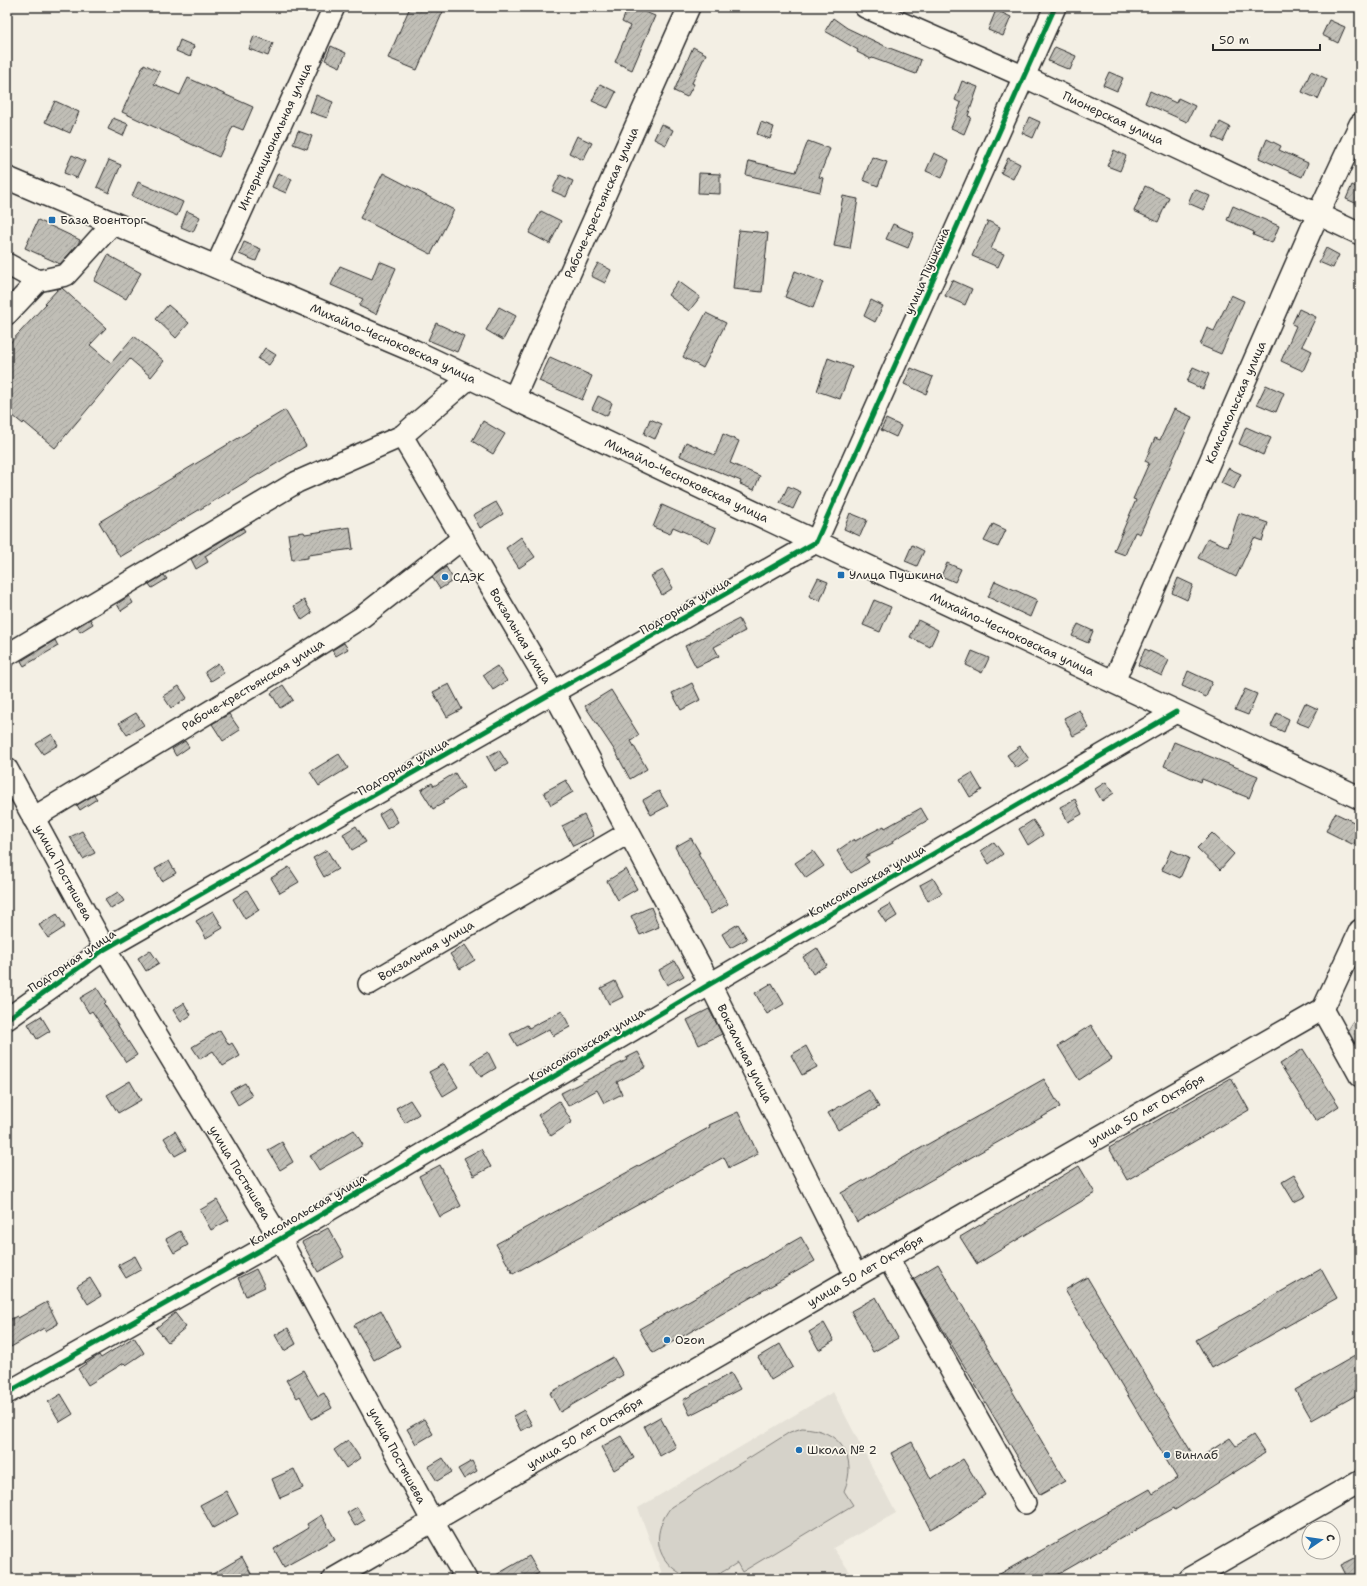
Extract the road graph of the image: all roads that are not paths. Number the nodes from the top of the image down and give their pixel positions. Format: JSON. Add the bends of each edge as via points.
{"nodes":[{"id":1,"x":334,"y":7,"type":"edge"},
{"id":2,"x":689,"y":7,"type":"edge"},
{"id":3,"x":865,"y":7,"type":"edge"},
{"id":4,"x":1055,"y":7,"type":"edge"},
{"id":5,"x":1025,"y":77,"type":"junction"},
{"id":6,"x":1360,"y":124,"type":"edge"},
{"id":7,"x":7,"y":178,"type":"edge"},
{"id":8,"x":1318,"y":214,"type":"junction"},
{"id":9,"x":113,"y":223,"type":"junction"},
{"id":10,"x":1360,"y":234,"type":"edge"},
{"id":11,"x":7,"y":264,"type":"edge"},
{"id":12,"x":216,"y":267,"type":"junction"},
{"id":13,"x":38,"y":281,"type":"junction"},
{"id":14,"x":7,"y":314,"type":"edge"},
{"id":15,"x":469,"y":378,"type":"junction"},
{"id":16,"x":514,"y":398,"type":"junction"},
{"id":17,"x":402,"y":436,"type":"junction"},
{"id":18,"x":463,"y":538,"type":"junction"},
{"id":19,"x":816,"y":542,"type":"junction"},
{"id":20,"x":7,"y":655,"type":"edge"},
{"id":21,"x":1114,"y":681,"type":"junction"},
{"id":22,"x":554,"y":693,"type":"junction"},
{"id":23,"x":1176,"y":712,"type":"junction"},
{"id":24,"x":7,"y":769,"type":"edge"},
{"id":25,"x":1360,"y":798,"type":"edge"},
{"id":26,"x":33,"y":818,"type":"junction"},
{"id":27,"x":628,"y":833,"type":"junction"},
{"id":28,"x":1360,"y":930,"type":"edge"},
{"id":29,"x":105,"y":949,"type":"junction"},
{"id":30,"x":369,"y":984,"type":"dead end"},
{"id":31,"x":710,"y":984,"type":"junction"},
{"id":32,"x":1323,"y":1009,"type":"junction"},
{"id":33,"x":7,"y":1019,"type":"edge"},
{"id":34,"x":1360,"y":1076,"type":"edge"},
{"id":35,"x":280,"y":1239,"type":"junction"},
{"id":36,"x":888,"y":1258,"type":"junction"},
{"id":37,"x":856,"y":1276,"type":"junction"},
{"id":38,"x":7,"y":1393,"type":"edge"},
{"id":39,"x":1360,"y":1481,"type":"edge"},
{"id":40,"x":1025,"y":1503,"type":"dead end"},
{"id":41,"x":433,"y":1522,"type":"junction"},
{"id":42,"x":333,"y":1579,"type":"edge"},
{"id":43,"x":466,"y":1579,"type":"edge"},
{"id":44,"x":1189,"y":1579,"type":"edge"}],
"edges":[{"from":1,"to":12,"type":"street","name":"Интернациональная улица"},
{"from":2,"to":16,"type":"street","name":"Рабоче-крестьянская улица"},
{"from":3,"to":5,"type":"street","name":"Пионерская улица"},
{"from":4,"to":5,"type":"street","name":"улица Пушкина"},
{"from":5,"to":8,"type":"street","name":"Пионерская улица"},
{"from":5,"to":19,"type":"street","name":"улица Пушкина"},
{"from":6,"to":8,"type":"street","name":"Комсомольская улица"},
{"from":7,"to":9,"type":"main road","name":"Михайло-Чесноковская улица"},
{"from":8,"to":10,"type":"street","name":"Пионерская улица"},
{"from":8,"to":21,"type":"street","name":"Комсомольская улица"},
{"from":9,"to":12,"type":"main road","name":"Михайло-Чесноковская улица"},
{"from":9,"to":13,"type":"street","via":[[66,275]]},
{"from":11,"to":13,"type":"street"},
{"from":12,"to":15,"type":"main road","name":"Михайло-Чесноковская улица","via":[[414,351]]},
{"from":13,"to":14,"type":"street"},
{"from":15,"to":16,"type":"main road","name":"Михайло-Чесноковская улица"},
{"from":15,"to":17,"type":"street"},
{"from":16,"to":19,"type":"main road","name":"Михайло-Чесноковская улица"},
{"from":17,"to":18,"type":"street","name":"Вокзальная улица"},
{"from":17,"to":20,"type":"street","via":[[297,482]]},
{"from":18,"to":22,"type":"street","name":"Вокзальная улица"},
{"from":18,"to":26,"type":"street","name":"Рабоче-крестьянская улица","via":[[362,617]]},
{"from":19,"to":21,"type":"main road","name":"Михайло-Чесноковская улица"},
{"from":19,"to":22,"type":"street","name":"Подгорная улица"},
{"from":21,"to":23,"type":"main road","name":"Михайло-Чесноковская улица"},
{"from":22,"to":27,"type":"street","name":"Вокзальная улица"},
{"from":22,"to":29,"type":"street","name":"Подгорная улица"},
{"from":23,"to":25,"type":"main road","name":"Михайло-Чесноковская улица"},
{"from":23,"to":31,"type":"street","name":"Комсомольская улица"},
{"from":24,"to":26,"type":"street","name":"улица Постышева"},
{"from":26,"to":29,"type":"street","name":"улица Постышева"},
{"from":27,"to":30,"type":"street","name":"Вокзальная улица"},
{"from":27,"to":31,"type":"street","name":"Вокзальная улица"},
{"from":28,"to":32,"type":"street"},
{"from":29,"to":33,"type":"street","name":"Подгорная улица"},
{"from":29,"to":35,"type":"street","name":"улица Постышева"},
{"from":31,"to":35,"type":"street","name":"Комсомольская улица"},
{"from":31,"to":37,"type":"street","name":"Вокзальная улица"},
{"from":32,"to":34,"type":"street"},
{"from":32,"to":36,"type":"street","name":"улица 50 лет Октября"},
{"from":35,"to":38,"type":"street","name":"Комсомольская улица"},
{"from":35,"to":41,"type":"street","name":"улица Постышева"},
{"from":36,"to":37,"type":"street","name":"улица 50 лет Октября"},
{"from":36,"to":40,"type":"street"},
{"from":37,"to":41,"type":"street","name":"улица 50 лет Октября"},
{"from":39,"to":44,"type":"main road"},
{"from":41,"to":42,"type":"street","name":"улица 50 лет Октября"},
{"from":41,"to":43,"type":"street","name":"улица Постышева"}]}
